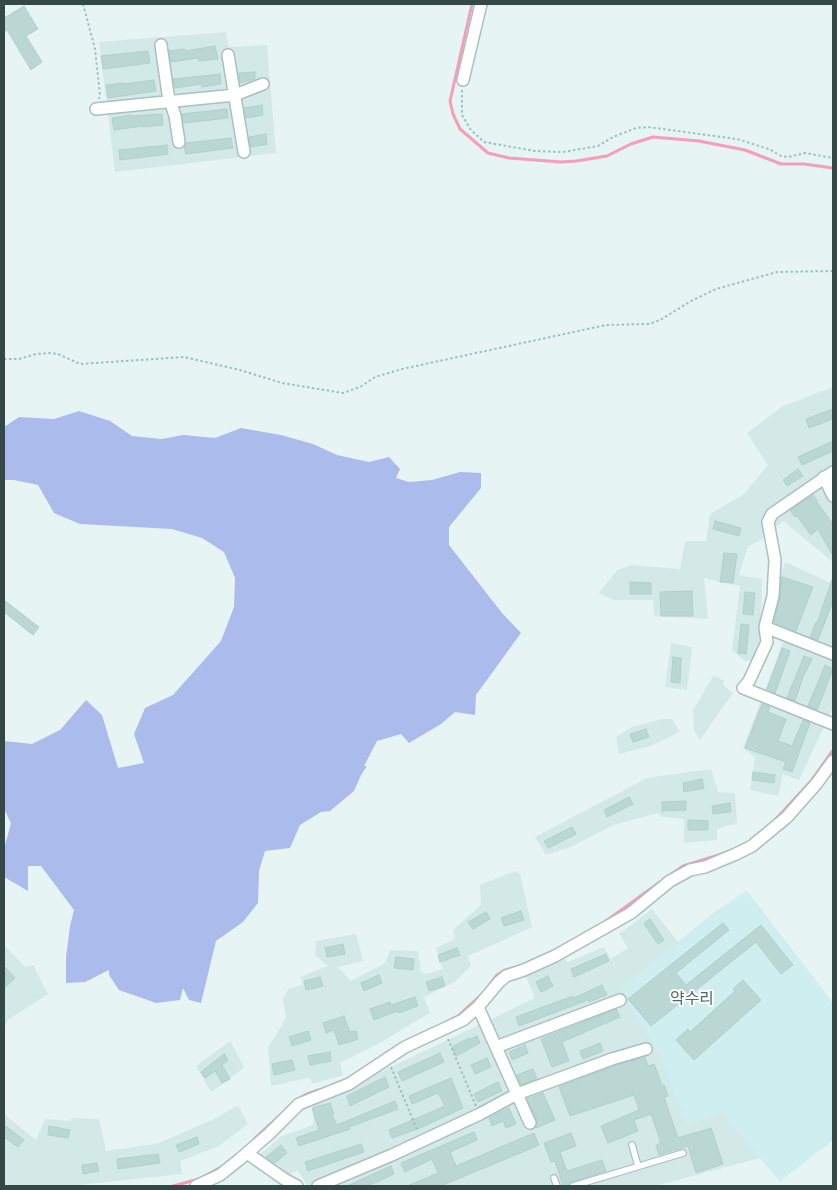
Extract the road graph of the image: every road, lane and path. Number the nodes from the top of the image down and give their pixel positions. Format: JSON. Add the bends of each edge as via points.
{"nodes":[{"id":1,"x":83,"y":4,"type":"edge"},
{"id":2,"x":481,"y":4,"type":"edge"},
{"id":3,"x":161,"y":45,"type":"dead end"},
{"id":4,"x":228,"y":55,"type":"dead end"},
{"id":5,"x":463,"y":80,"type":"joint"},
{"id":6,"x":263,"y":84,"type":"dead end"},
{"id":7,"x":235,"y":95,"type":"junction"},
{"id":8,"x":171,"y":102,"type":"junction"},
{"id":9,"x":96,"y":110,"type":"joint"},
{"id":10,"x":179,"y":142,"type":"dead end"},
{"id":11,"x":244,"y":152,"type":"dead end"},
{"id":12,"x":833,"y":158,"type":"edge"},
{"id":13,"x":833,"y":271,"type":"edge"},
{"id":14,"x":4,"y":359,"type":"edge"},
{"id":15,"x":829,"y":475,"type":"edge"},
{"id":16,"x":833,"y":496,"type":"edge"},
{"id":17,"x":765,"y":627,"type":"junction"},
{"id":18,"x":833,"y":654,"type":"edge"},
{"id":19,"x":833,"y":724,"type":"edge"},
{"id":20,"x":833,"y":761,"type":"edge"},
{"id":21,"x":620,"y":1000,"type":"dead end"},
{"id":22,"x":478,"y":1007,"type":"junction"},
{"id":23,"x":444,"y":1029,"type":"junction"},
{"id":24,"x":496,"y":1047,"type":"junction"},
{"id":25,"x":646,"y":1049,"type":"dead end"},
{"id":26,"x":388,"y":1058,"type":"junction"},
{"id":27,"x":517,"y":1094,"type":"junction"},
{"id":28,"x":480,"y":1114,"type":"junction"},
{"id":29,"x":530,"y":1123,"type":"dead end"},
{"id":30,"x":421,"y":1142,"type":"junction"},
{"id":31,"x":632,"y":1145,"type":"dead end"},
{"id":32,"x":248,"y":1153,"type":"junction"},
{"id":33,"x":683,"y":1153,"type":"dead end"},
{"id":34,"x":638,"y":1166,"type":"junction"},
{"id":35,"x":554,"y":1178,"type":"dead end"},
{"id":36,"x":196,"y":1186,"type":"edge"},
{"id":37,"x":297,"y":1186,"type":"edge"},
{"id":38,"x":318,"y":1186,"type":"edge"},
{"id":39,"x":557,"y":1186,"type":"edge"},
{"id":40,"x":573,"y":1186,"type":"edge"}],
"edges":[{"from":1,"to":9,"type":"path","via":[[96,49],[100,95]]},
{"from":2,"to":5,"type":"street"},
{"from":3,"to":8,"type":"street"},
{"from":4,"to":7,"type":"street"},
{"from":5,"to":12,"type":"path","via":[[462,115],[484,142],[535,151],[563,152],[598,146],[636,128],[648,127],[737,139],[781,156],[805,153]]},
{"from":6,"to":7,"type":"street"},
{"from":7,"to":8,"type":"street"},
{"from":7,"to":11,"type":"street"},
{"from":8,"to":9,"type":"street"},
{"from":8,"to":10,"type":"street"},
{"from":13,"to":14,"type":"path","via":[[777,272],[716,289],[649,324],[606,325],[402,369],[375,377],[342,393],[282,384],[184,357],[80,364],[50,352]]},
{"from":15,"to":16,"type":"street"},
{"from":15,"to":17,"type":"street","via":[[772,514],[768,522],[775,560],[773,596]]},
{"from":17,"to":18,"type":"street"},
{"from":17,"to":19,"type":"street","via":[[767,642],[743,688]]},
{"from":20,"to":22,"type":"street","via":[[787,817],[752,846],[705,867],[690,870],[670,881],[631,913],[555,956],[506,976]]},
{"from":21,"to":24,"type":"street"},
{"from":22,"to":23,"type":"street","via":[[463,1020]]},
{"from":22,"to":24,"type":"street"},
{"from":23,"to":26,"type":"street"},
{"from":23,"to":28,"type":"path"},
{"from":24,"to":27,"type":"street"},
{"from":25,"to":27,"type":"street"},
{"from":26,"to":30,"type":"path"},
{"from":26,"to":32,"type":"street","via":[[349,1084],[299,1104]]},
{"from":27,"to":28,"type":"street"},
{"from":27,"to":29,"type":"street"},
{"from":28,"to":30,"type":"street"},
{"from":30,"to":38,"type":"street"},
{"from":31,"to":34,"type":"lane"},
{"from":32,"to":36,"type":"street","via":[[220,1175]]},
{"from":32,"to":37,"type":"street"},
{"from":33,"to":34,"type":"lane"},
{"from":34,"to":40,"type":"lane"},
{"from":35,"to":39,"type":"lane"}]}
